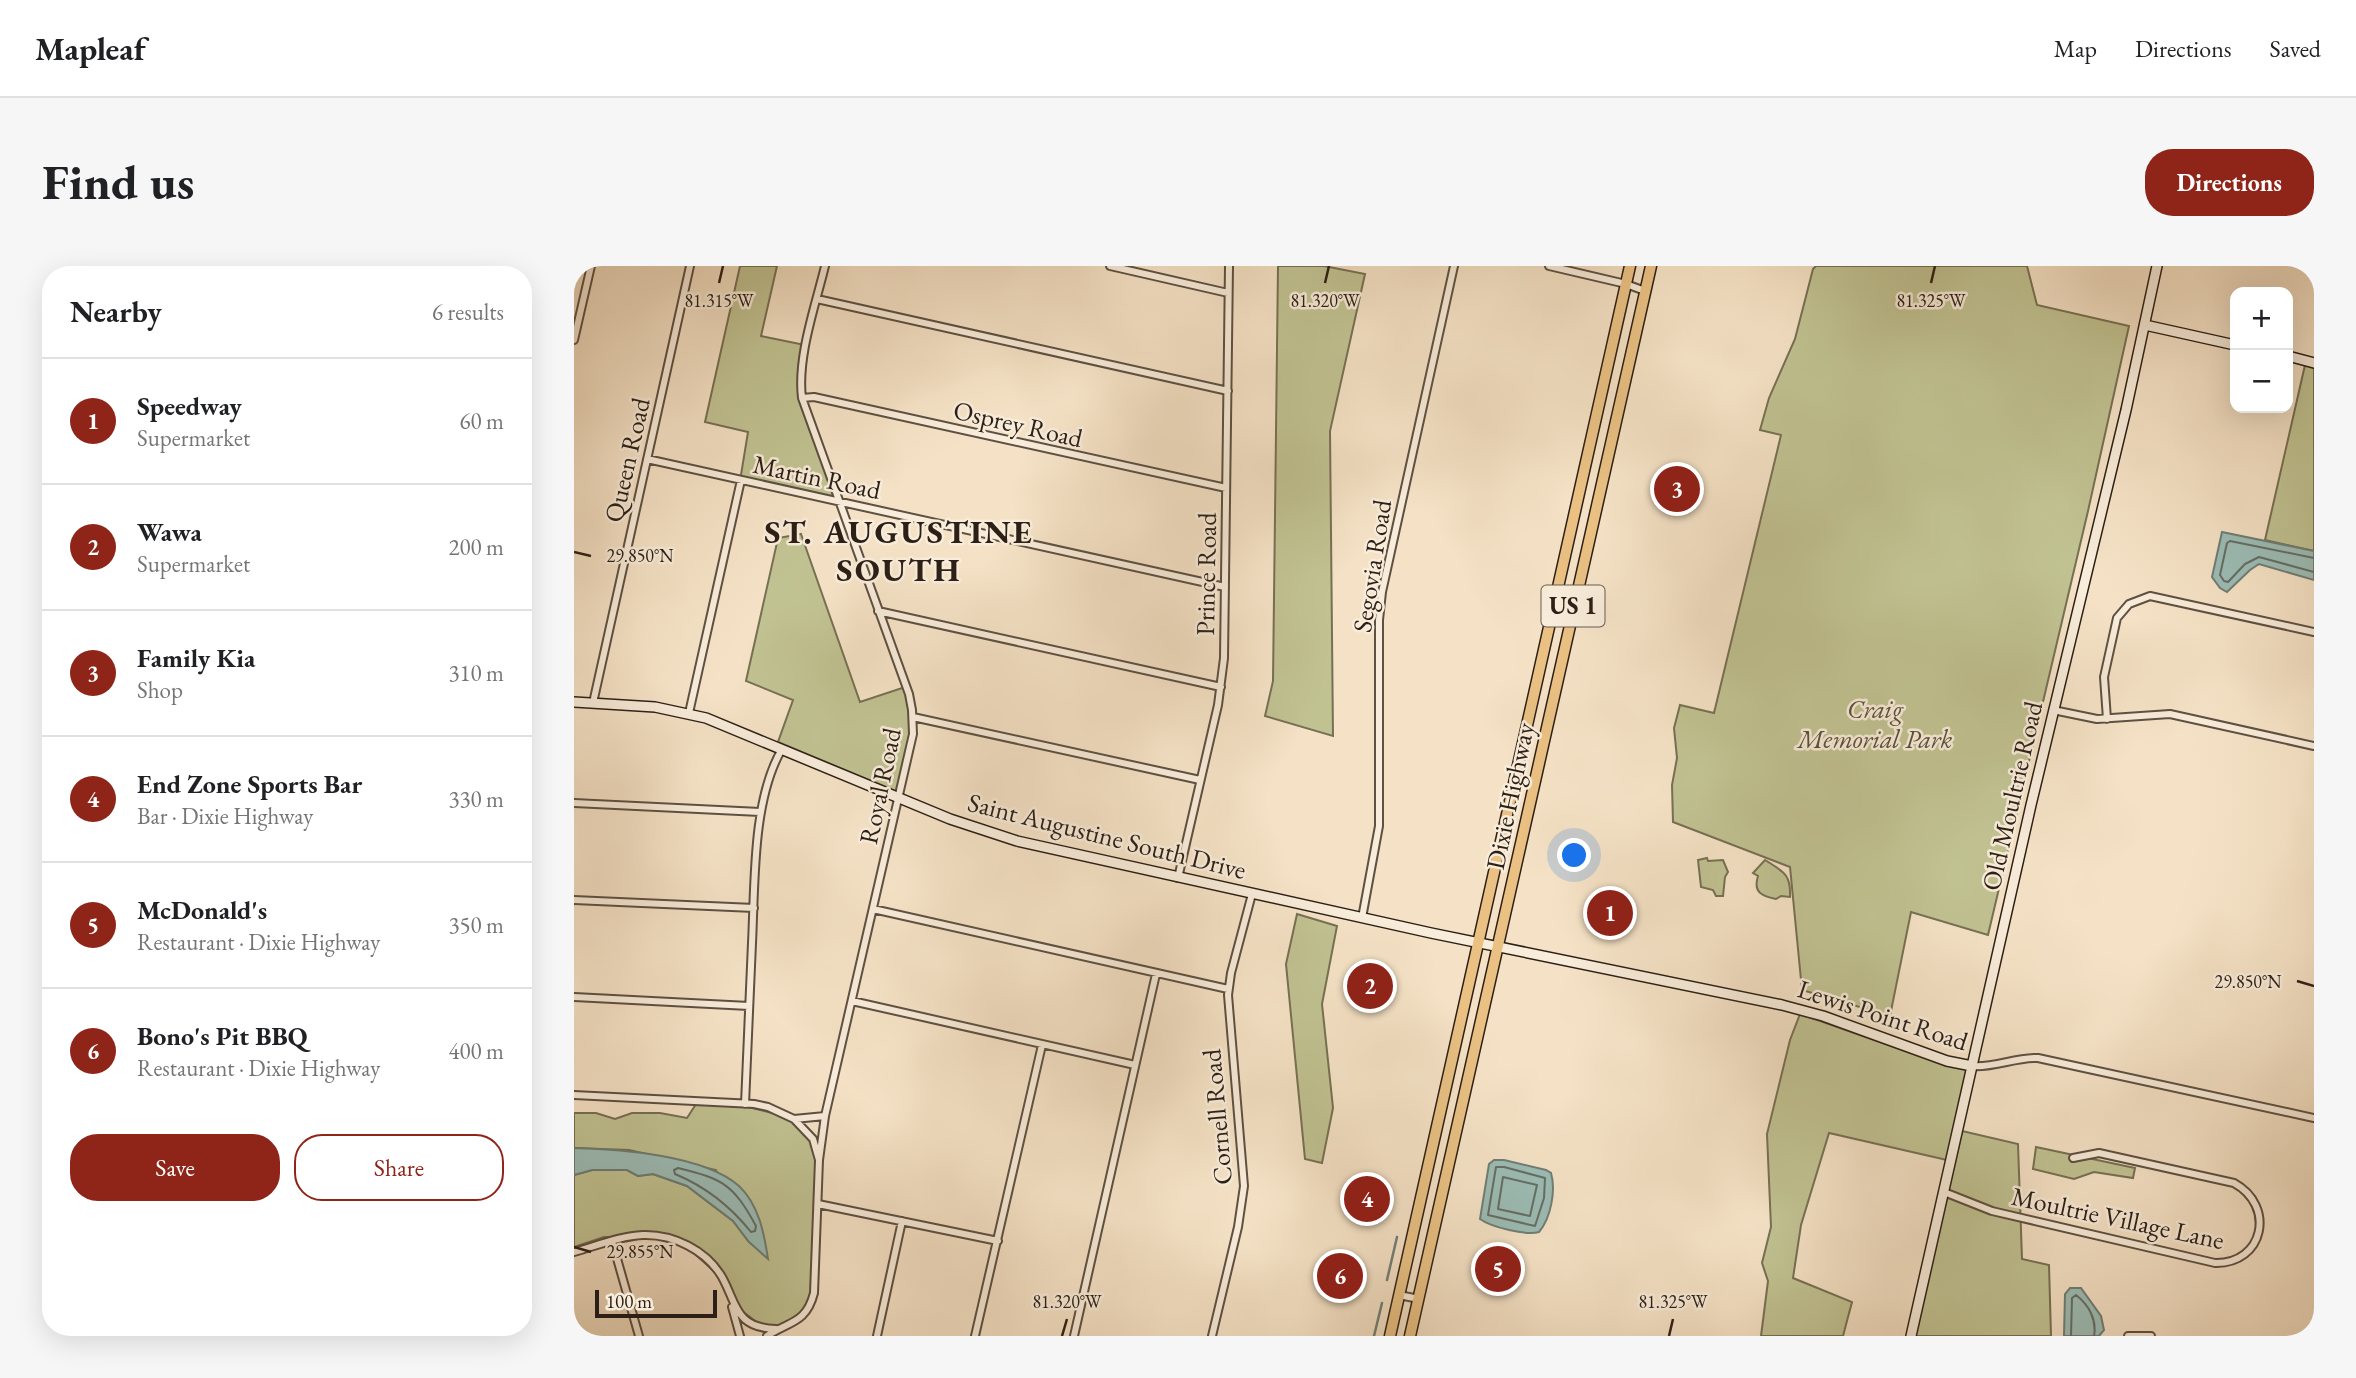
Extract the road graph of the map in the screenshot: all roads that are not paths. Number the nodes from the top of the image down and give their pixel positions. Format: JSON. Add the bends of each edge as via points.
{"nodes":[{"id":1,"x":591,"y":266,"type":"edge"},
{"id":2,"x":690,"y":266,"type":"edge"},
{"id":3,"x":825,"y":266,"type":"edge"},
{"id":4,"x":1110,"y":266,"type":"edge"},
{"id":5,"x":1229,"y":266,"type":"edge"},
{"id":6,"x":1454,"y":266,"type":"edge"},
{"id":7,"x":1549,"y":266,"type":"edge"},
{"id":8,"x":1630,"y":266,"type":"edge"},
{"id":9,"x":1651,"y":266,"type":"edge"},
{"id":10,"x":2157,"y":266,"type":"edge"},
{"id":11,"x":1626,"y":284,"type":"junction"},
{"id":12,"x":1645,"y":291,"type":"junction"},
{"id":13,"x":1228,"y":293,"type":"junction"},
{"id":14,"x":817,"y":299,"type":"junction"},
{"id":15,"x":2145,"y":325,"type":"junction"},
{"id":16,"x":574,"y":341,"type":"edge"},
{"id":17,"x":2230,"y":344,"type":"edge"},
{"id":18,"x":2293,"y":357,"type":"edge"},
{"id":19,"x":2314,"y":363,"type":"edge"},
{"id":20,"x":1228,"y":391,"type":"junction"},
{"id":21,"x":802,"y":398,"type":"junction"},
{"id":22,"x":647,"y":459,"type":"junction"},
{"id":23,"x":741,"y":480,"type":"junction"},
{"id":24,"x":1226,"y":488,"type":"junction"},
{"id":25,"x":839,"y":502,"type":"junction"},
{"id":26,"x":1225,"y":587,"type":"junction"},
{"id":27,"x":1556,"y":598,"type":"junction"},
{"id":28,"x":1574,"y":602,"type":"junction"},
{"id":29,"x":878,"y":611,"type":"junction"},
{"id":30,"x":2314,"y":632,"type":"edge"},
{"id":31,"x":1221,"y":687,"type":"junction"},
{"id":32,"x":574,"y":702,"type":"edge"},
{"id":33,"x":593,"y":703,"type":"junction"},
{"id":34,"x":2053,"y":709,"type":"junction"},
{"id":35,"x":689,"y":713,"type":"junction"},
{"id":36,"x":913,"y":717,"type":"junction"},
{"id":37,"x":2107,"y":719,"type":"junction"},
{"id":38,"x":2314,"y":746,"type":"edge"},
{"id":39,"x":782,"y":749,"type":"junction"},
{"id":40,"x":1200,"y":780,"type":"junction"},
{"id":41,"x":899,"y":797,"type":"junction"},
{"id":42,"x":574,"y":803,"type":"edge"},
{"id":43,"x":760,"y":813,"type":"junction"},
{"id":44,"x":1178,"y":878,"type":"junction"},
{"id":45,"x":1252,"y":894,"type":"junction"},
{"id":46,"x":574,"y":900,"type":"edge"},
{"id":47,"x":754,"y":908,"type":"junction"},
{"id":48,"x":873,"y":909,"type":"junction"},
{"id":49,"x":1362,"y":918,"type":"junction"},
{"id":50,"x":1479,"y":942,"type":"junction"},
{"id":51,"x":1498,"y":946,"type":"junction"},
{"id":52,"x":1156,"y":974,"type":"junction"},
{"id":53,"x":1228,"y":989,"type":"junction"},
{"id":54,"x":574,"y":997,"type":"edge"},
{"id":55,"x":852,"y":1002,"type":"junction"},
{"id":56,"x":749,"y":1006,"type":"junction"},
{"id":57,"x":1042,"y":1045,"type":"junction"},
{"id":58,"x":1135,"y":1065,"type":"junction"},
{"id":59,"x":1972,"y":1066,"type":"junction"},
{"id":60,"x":574,"y":1095,"type":"edge"},
{"id":61,"x":745,"y":1104,"type":"junction"},
{"id":62,"x":825,"y":1116,"type":"junction"},
{"id":63,"x":2314,"y":1118,"type":"edge"},
{"id":64,"x":794,"y":1119,"type":"junction"},
{"id":65,"x":2073,"y":1158,"type":"dead end"},
{"id":66,"x":819,"y":1160,"type":"junction"},
{"id":67,"x":1944,"y":1192,"type":"junction"},
{"id":68,"x":818,"y":1204,"type":"junction"},
{"id":69,"x":902,"y":1221,"type":"junction"},
{"id":70,"x":612,"y":1241,"type":"junction"},
{"id":71,"x":998,"y":1241,"type":"junction"},
{"id":72,"x":574,"y":1252,"type":"edge"},
{"id":73,"x":729,"y":1295,"type":"junction"},
{"id":74,"x":1399,"y":1295,"type":"junction"},
{"id":75,"x":1419,"y":1299,"type":"junction"},
{"id":76,"x":778,"y":1329,"type":"junction"},
{"id":77,"x":2314,"y":1329,"type":"edge"},
{"id":78,"x":638,"y":1336,"type":"edge"},
{"id":79,"x":740,"y":1336,"type":"edge"},
{"id":80,"x":767,"y":1336,"type":"edge"},
{"id":81,"x":877,"y":1336,"type":"edge"},
{"id":82,"x":975,"y":1336,"type":"edge"},
{"id":83,"x":1074,"y":1336,"type":"edge"},
{"id":84,"x":1212,"y":1336,"type":"edge"},
{"id":85,"x":1390,"y":1336,"type":"edge"},
{"id":86,"x":1410,"y":1336,"type":"edge"},
{"id":87,"x":1911,"y":1336,"type":"edge"},
{"id":88,"x":2128,"y":1336,"type":"edge"},
{"id":89,"x":2151,"y":1336,"type":"edge"},
{"id":90,"x":2312,"y":1336,"type":"edge"}],
"edges":[{"from":1,"to":16,"type":"street"},
{"from":2,"to":22,"type":"street","name":"Queen Road"},
{"from":3,"to":14,"type":"street","name":"Royal Road"},
{"from":4,"to":13,"type":"street"},
{"from":5,"to":13,"type":"street","name":"Prince Road"},
{"from":6,"to":49,"type":"street","name":"Segovia Road","via":[[1382,592],[1379,826]]},
{"from":7,"to":11,"type":"street"},
{"from":8,"to":11,"type":"main road","number":"US 1"},
{"from":9,"to":12,"type":"main road","name":"Dixie Highway","number":"US 1"},
{"from":10,"to":15,"type":"street","name":"Old Moultrie Road"},
{"from":11,"to":12,"type":"street"},
{"from":11,"to":27,"type":"main road","number":"US 1"},
{"from":12,"to":28,"type":"main road","name":"Dixie Highway","number":"US 1"},
{"from":13,"to":20,"type":"street","name":"Prince Road"},
{"from":14,"to":20,"type":"street"},
{"from":14,"to":21,"type":"street","name":"Royal Road","via":[[801,374]]},
{"from":15,"to":17,"type":"street"},
{"from":15,"to":34,"type":"street","name":"Old Moultrie Road"},
{"from":18,"to":19,"type":"street"},
{"from":20,"to":24,"type":"street","name":"Prince Road"},
{"from":21,"to":24,"type":"street","name":"Osprey Road"},
{"from":21,"to":25,"type":"street","name":"Royal Road"},
{"from":22,"to":23,"type":"street","name":"Martin Road"},
{"from":22,"to":33,"type":"street","name":"Queen Road"},
{"from":23,"to":25,"type":"street","name":"Martin Road"},
{"from":23,"to":35,"type":"street"},
{"from":24,"to":26,"type":"street","name":"Prince Road"},
{"from":25,"to":26,"type":"street","name":"Martin Road"},
{"from":25,"to":29,"type":"street","name":"Royal Road"},
{"from":26,"to":31,"type":"street","name":"Prince Road"},
{"from":27,"to":28,"type":"main road"},
{"from":27,"to":50,"type":"main road","name":"Dixie Highway","number":"US 1"},
{"from":28,"to":51,"type":"main road","name":"Dixie Highway","number":"US 1"},
{"from":29,"to":31,"type":"street"},
{"from":29,"to":36,"type":"street","name":"Royal Road"},
{"from":30,"to":37,"type":"street","via":[[2150,596],[2129,604],[2117,618],[2104,677]]},
{"from":31,"to":40,"type":"street","name":"Prince Road"},
{"from":32,"to":33,"type":"street","name":"Saint Augustine South Drive"},
{"from":33,"to":35,"type":"street","name":"Saint Augustine South Drive"},
{"from":34,"to":37,"type":"street"},
{"from":34,"to":59,"type":"street","name":"Old Moultrie Road"},
{"from":35,"to":39,"type":"street","name":"Saint Augustine South Drive"},
{"from":36,"to":40,"type":"street"},
{"from":36,"to":41,"type":"street","name":"Royal Road"},
{"from":37,"to":38,"type":"street","via":[[2170,714]]},
{"from":39,"to":41,"type":"street","name":"Saint Augustine South Drive"},
{"from":39,"to":43,"type":"street"},
{"from":40,"to":44,"type":"street","name":"Prince Road"},
{"from":41,"to":44,"type":"street","name":"Saint Augustine South Drive","via":[[1017,841]]},
{"from":41,"to":48,"type":"street","name":"Royal Road"},
{"from":42,"to":43,"type":"street"},
{"from":43,"to":47,"type":"street"},
{"from":44,"to":45,"type":"street","name":"Saint Augustine South Drive"},
{"from":45,"to":49,"type":"street","name":"Saint Augustine South Drive"},
{"from":45,"to":53,"type":"street","name":"Cornell Road"},
{"from":46,"to":47,"type":"street"},
{"from":47,"to":56,"type":"street"},
{"from":48,"to":52,"type":"street"},
{"from":48,"to":55,"type":"street","name":"Royal Road"},
{"from":49,"to":50,"type":"street","name":"Saint Augustine South Drive"},
{"from":50,"to":51,"type":"street","name":"Lewis Point Road"},
{"from":50,"to":74,"type":"main road","name":"Dixie Highway","number":"US 1"},
{"from":51,"to":59,"type":"street","name":"Lewis Point Road","via":[[1782,1005]]},
{"from":51,"to":75,"type":"main road","name":"Dixie Highway","number":"US 1"},
{"from":52,"to":53,"type":"street"},
{"from":52,"to":58,"type":"street"},
{"from":53,"to":84,"type":"street","name":"Cornell Road","via":[[1244,1186]]},
{"from":54,"to":56,"type":"street"},
{"from":55,"to":57,"type":"street"},
{"from":55,"to":62,"type":"street","name":"Royal Road"},
{"from":56,"to":61,"type":"street"},
{"from":57,"to":58,"type":"street"},
{"from":57,"to":71,"type":"street"},
{"from":58,"to":83,"type":"street"},
{"from":59,"to":63,"type":"street","name":"Lewis Point Road","via":[[2038,1058]]},
{"from":59,"to":67,"type":"street","name":"Old Moultrie Road"},
{"from":60,"to":61,"type":"street"},
{"from":61,"to":64,"type":"street","via":[[768,1107]]},
{"from":62,"to":64,"type":"street"},
{"from":62,"to":66,"type":"street","name":"Royal Road"},
{"from":64,"to":66,"type":"street","via":[[813,1139]]},
{"from":65,"to":67,"type":"street","name":"Moultrie Village Lane","via":[[2099,1153],[2234,1183],[2257,1204],[2256,1240],[2239,1259],[2215,1263],[1992,1211]]},
{"from":66,"to":68,"type":"street","name":"Royal Road"},
{"from":67,"to":87,"type":"street","name":"Old Moultrie Road"},
{"from":68,"to":69,"type":"street"},
{"from":68,"to":76,"type":"street","name":"Royal Road","via":[[813,1298],[799,1320]]},
{"from":69,"to":71,"type":"street"},
{"from":69,"to":81,"type":"street"},
{"from":70,"to":72,"type":"street"},
{"from":70,"to":73,"type":"street","via":[[641,1235],[683,1243],[715,1268]]},
{"from":70,"to":78,"type":"street"},
{"from":71,"to":82,"type":"street"},
{"from":73,"to":76,"type":"street","via":[[748,1321]]},
{"from":73,"to":79,"type":"street"},
{"from":74,"to":75,"type":"street"},
{"from":74,"to":85,"type":"main road","name":"Dixie Highway","number":"US 1"},
{"from":75,"to":86,"type":"main road","name":"Dixie Highway","number":"US 1"},
{"from":76,"to":80,"type":"street","name":"Royal Road"},
{"from":77,"to":90,"type":"street"},
{"from":88,"to":89,"type":"street"}]}
